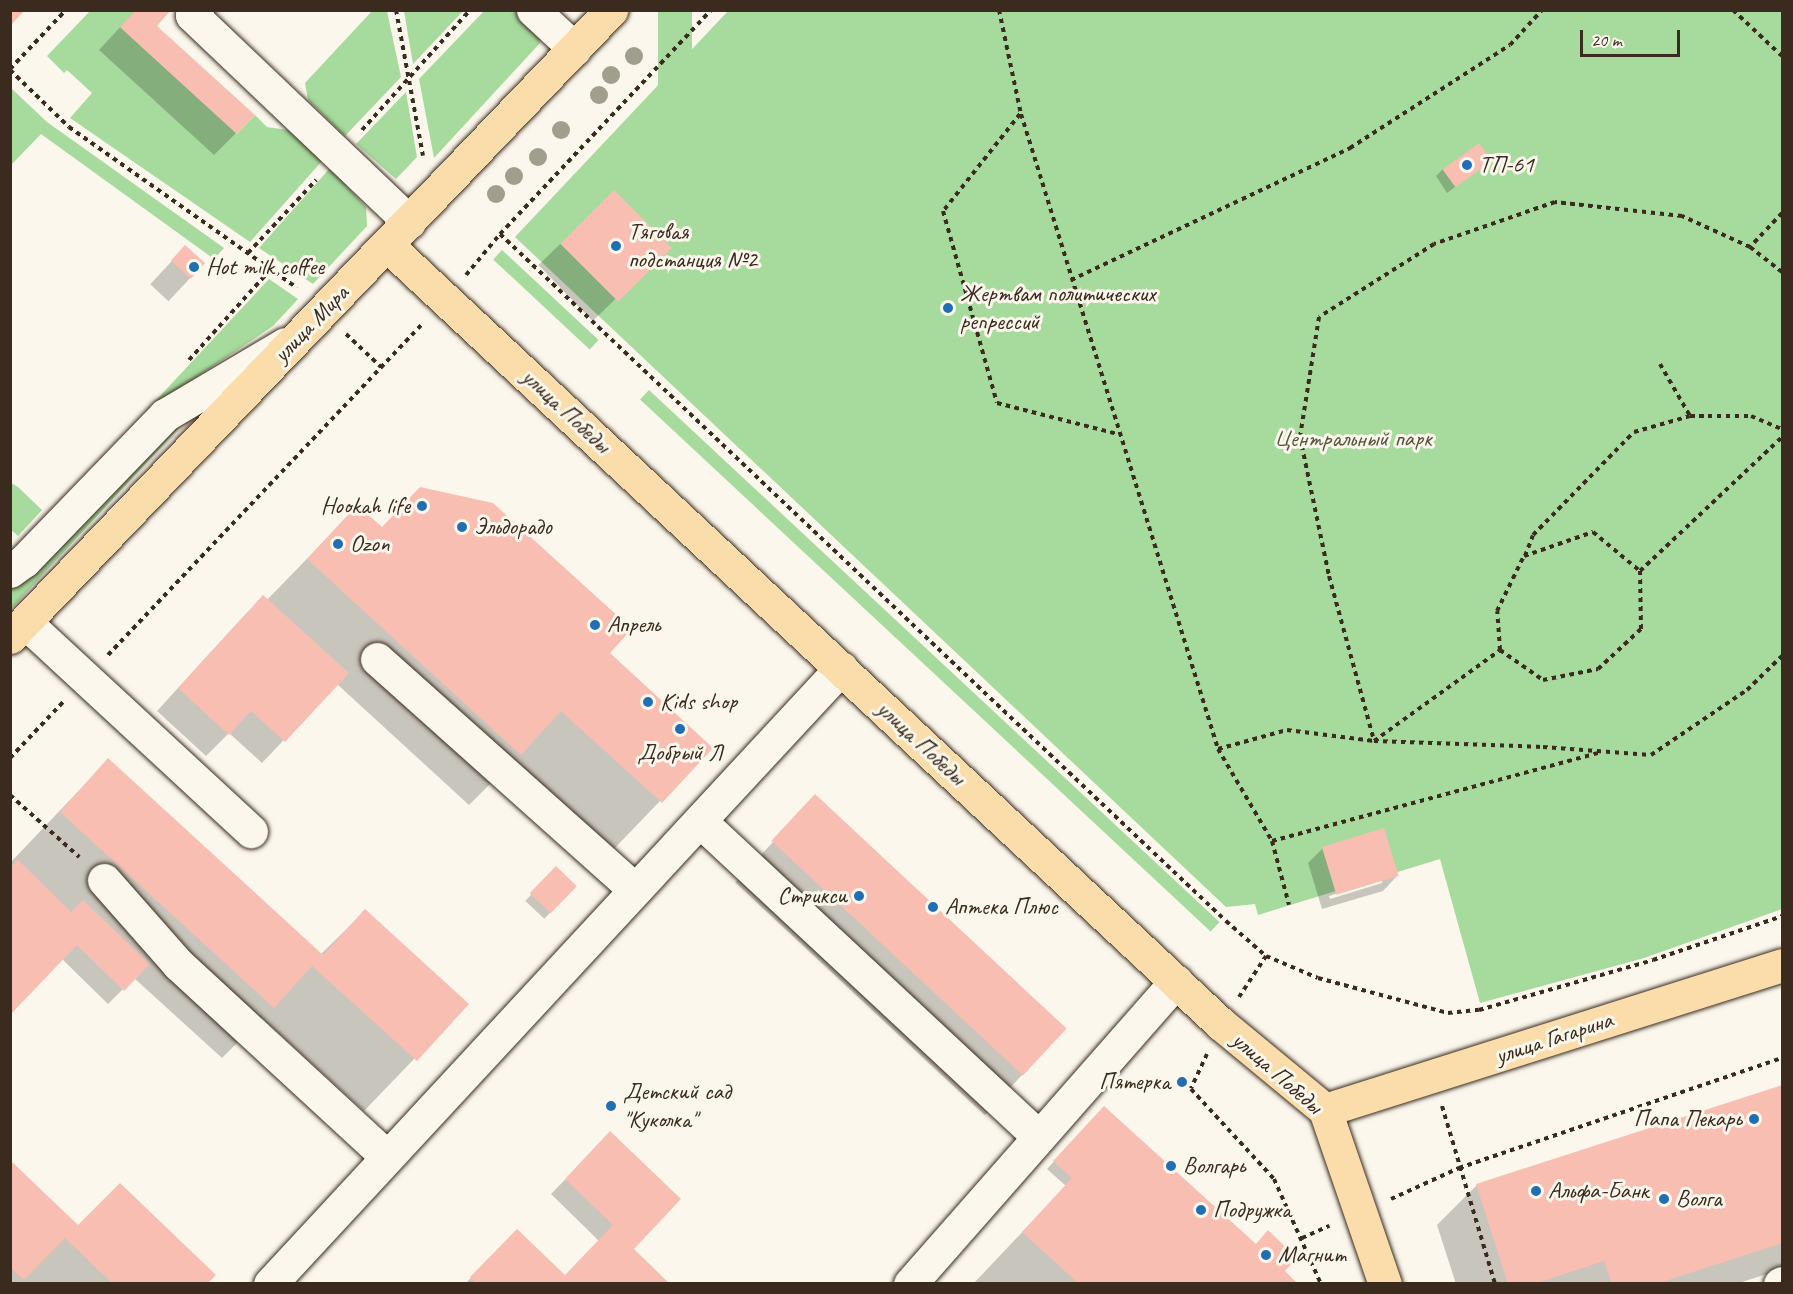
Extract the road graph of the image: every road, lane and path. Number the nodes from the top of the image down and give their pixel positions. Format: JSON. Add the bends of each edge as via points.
{"nodes":[{"id":1,"x":66,"y":10,"type":"edge"},
{"id":2,"x":197,"y":10,"type":"edge"},
{"id":3,"x":396,"y":10,"type":"edge"},
{"id":4,"x":533,"y":10,"type":"edge"},
{"id":5,"x":611,"y":10,"type":"edge"},
{"id":6,"x":711,"y":10,"type":"edge"},
{"id":7,"x":999,"y":10,"type":"edge"},
{"id":8,"x":1542,"y":10,"type":"edge"},
{"id":9,"x":1733,"y":10,"type":"edge"},
{"id":10,"x":575,"y":49,"type":"junction"},
{"id":11,"x":1782,"y":56,"type":"edge"},
{"id":12,"x":10,"y":70,"type":"edge"},
{"id":13,"x":1021,"y":114,"type":"junction"},
{"id":14,"x":425,"y":166,"type":"dead end"},
{"id":15,"x":1782,"y":213,"type":"edge"},
{"id":16,"x":398,"y":234,"type":"junction"},
{"id":17,"x":500,"y":234,"type":"junction"},
{"id":18,"x":1750,"y":247,"type":"junction"},
{"id":19,"x":1782,"y":272,"type":"edge"},
{"id":20,"x":1071,"y":280,"type":"junction"},
{"id":21,"x":446,"y":298,"type":"junction"},
{"id":22,"x":323,"y":312,"type":"junction"},
{"id":23,"x":300,"y":336,"type":"junction"},
{"id":24,"x":1660,"y":364,"type":"dead end"},
{"id":25,"x":381,"y":367,"type":"junction"},
{"id":26,"x":1690,"y":416,"type":"junction"},
{"id":27,"x":1782,"y":429,"type":"edge"},
{"id":28,"x":1118,"y":434,"type":"junction"},
{"id":29,"x":1782,"y":437,"type":"edge"},
{"id":30,"x":1524,"y":556,"type":"junction"},
{"id":31,"x":10,"y":571,"type":"edge"},
{"id":32,"x":1640,"y":571,"type":"junction"},
{"id":33,"x":18,"y":630,"type":"edge"},
{"id":34,"x":1500,"y":650,"type":"junction"},
{"id":35,"x":1782,"y":656,"type":"edge"},
{"id":36,"x":378,"y":659,"type":"dead end"},
{"id":37,"x":841,"y":668,"type":"junction"},
{"id":38,"x":86,"y":678,"type":"junction"},
{"id":39,"x":1374,"y":741,"type":"junction"},
{"id":40,"x":1218,"y":749,"type":"junction"},
{"id":41,"x":1604,"y":751,"type":"junction"},
{"id":42,"x":10,"y":758,"type":"edge"},
{"id":43,"x":10,"y":795,"type":"edge"},
{"id":44,"x":700,"y":821,"type":"junction"},
{"id":45,"x":252,"y":831,"type":"dead end"},
{"id":46,"x":1272,"y":841,"type":"junction"},
{"id":47,"x":104,"y":880,"type":"joint"},
{"id":48,"x":635,"y":890,"type":"junction"},
{"id":49,"x":1289,"y":905,"type":"dead end"},
{"id":50,"x":1782,"y":916,"type":"edge"},
{"id":51,"x":1782,"y":965,"type":"edge"},
{"id":52,"x":1176,"y":981,"type":"junction"},
{"id":53,"x":1782,"y":1058,"type":"edge"},
{"id":54,"x":1191,"y":1089,"type":"dead end"},
{"id":55,"x":1441,"y":1104,"type":"dead end"},
{"id":56,"x":1325,"y":1110,"type":"junction"},
{"id":57,"x":1039,"y":1137,"type":"junction"},
{"id":58,"x":387,"y":1157,"type":"junction"},
{"id":59,"x":1459,"y":1168,"type":"junction"},
{"id":60,"x":270,"y":1284,"type":"edge"},
{"id":61,"x":910,"y":1284,"type":"edge"},
{"id":62,"x":1321,"y":1284,"type":"edge"},
{"id":63,"x":1385,"y":1284,"type":"edge"},
{"id":64,"x":1495,"y":1284,"type":"edge"}],
"edges":[{"from":1,"to":12,"type":"path"},
{"from":2,"to":16,"type":"lane","via":[[192,15]]},
{"from":3,"to":14,"type":"path"},
{"from":4,"to":10,"type":"lane"},
{"from":5,"to":10,"type":"main road","name":"улица Мира"},
{"from":6,"to":17,"type":"path"},
{"from":7,"to":13,"type":"path"},
{"from":8,"to":20,"type":"path","via":[[1510,45],[1350,148]]},
{"from":9,"to":11,"type":"path"},
{"from":10,"to":16,"type":"main road","name":"улица Мира"},
{"from":12,"to":22,"type":"path","via":[[69,127],[294,285]]},
{"from":13,"to":20,"type":"path"},
{"from":13,"to":28,"type":"path","via":[[943,211],[997,403]]},
{"from":15,"to":18,"type":"path"},
{"from":16,"to":21,"type":"main road","name":"улица Победы"},
{"from":16,"to":22,"type":"main road","name":"улица Мира"},
{"from":17,"to":21,"type":"path"},
{"from":17,"to":50,"type":"path","via":[[1266,956],[1318,978],[1448,1013],[1479,1010],[1642,963]]},
{"from":18,"to":19,"type":"path"},
{"from":18,"to":39,"type":"path","via":[[1682,216],[1555,202],[1434,244],[1319,317],[1300,437],[1329,576]]},
{"from":20,"to":28,"type":"path"},
{"from":21,"to":25,"type":"path"},
{"from":21,"to":37,"type":"main road","name":"улица Победы"},
{"from":22,"to":23,"type":"main road","name":"улица Мира"},
{"from":22,"to":25,"type":"path"},
{"from":23,"to":31,"type":"lane","via":[[165,415]]},
{"from":23,"to":33,"type":"main road","name":"улица Мира"},
{"from":24,"to":26,"type":"path"},
{"from":25,"to":38,"type":"path"},
{"from":26,"to":27,"type":"path","via":[[1751,416]]},
{"from":26,"to":30,"type":"path","via":[[1634,432],[1533,535]]},
{"from":28,"to":40,"type":"path"},
{"from":29,"to":32,"type":"path"},
{"from":30,"to":32,"type":"path","via":[[1593,532]]},
{"from":30,"to":34,"type":"path","via":[[1497,611]]},
{"from":32,"to":34,"type":"path","via":[[1641,629],[1598,669],[1543,680]]},
{"from":33,"to":38,"type":"lane"},
{"from":34,"to":39,"type":"path"},
{"from":35,"to":41,"type":"path","via":[[1746,690],[1651,755]]},
{"from":36,"to":48,"type":"lane"},
{"from":37,"to":44,"type":"lane"},
{"from":37,"to":52,"type":"main road","name":"улица Победы"},
{"from":38,"to":42,"type":"path"},
{"from":38,"to":45,"type":"lane"},
{"from":39,"to":40,"type":"path","via":[[1287,730]]},
{"from":39,"to":41,"type":"path"},
{"from":40,"to":46,"type":"path"},
{"from":41,"to":46,"type":"path"},
{"from":43,"to":47,"type":"path"},
{"from":44,"to":48,"type":"lane"},
{"from":44,"to":57,"type":"lane"},
{"from":46,"to":49,"type":"path"},
{"from":47,"to":58,"type":"lane","via":[[178,964]]},
{"from":48,"to":58,"type":"lane"},
{"from":51,"to":56,"type":"main road","name":"улица Гагарина"},
{"from":52,"to":56,"type":"main road","name":"улица Победы","via":[[1221,1024]]},
{"from":52,"to":57,"type":"lane"},
{"from":53,"to":59,"type":"path"},
{"from":54,"to":62,"type":"path","via":[[1275,1179]]},
{"from":55,"to":59,"type":"path"},
{"from":56,"to":63,"type":"main road","name":"улица Победы"},
{"from":57,"to":61,"type":"lane"},
{"from":58,"to":60,"type":"lane"},
{"from":59,"to":64,"type":"path"}]}
